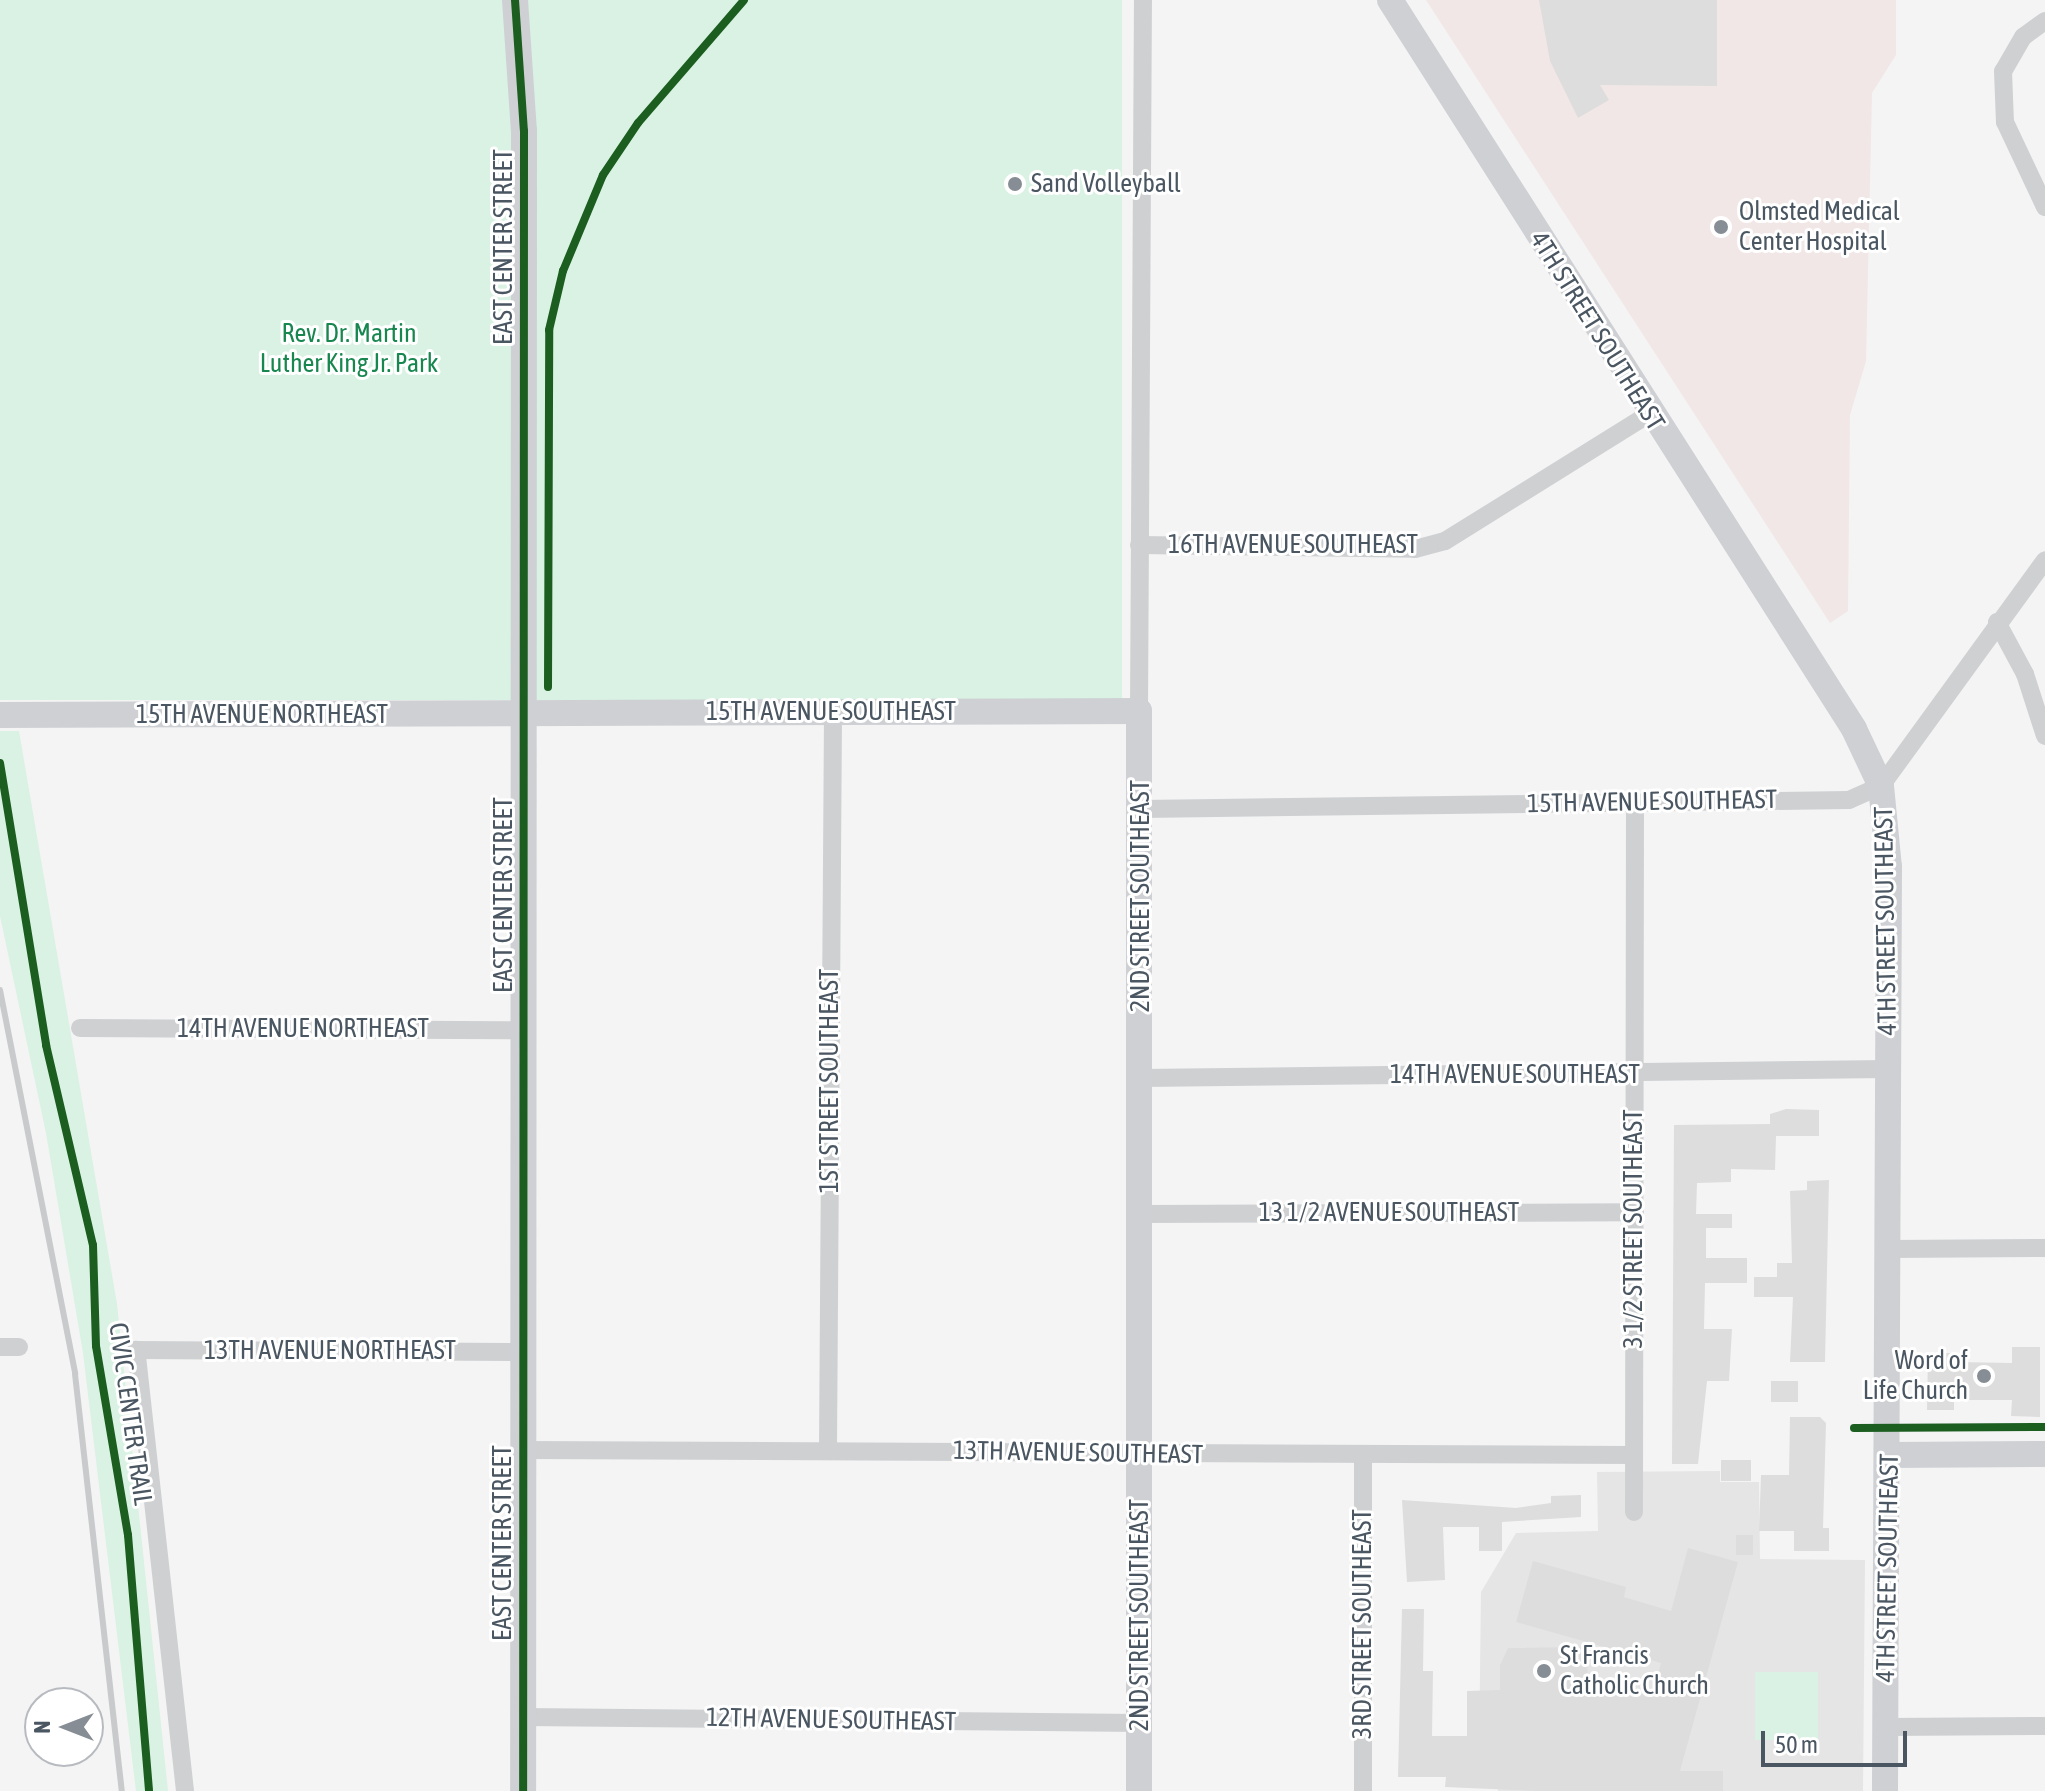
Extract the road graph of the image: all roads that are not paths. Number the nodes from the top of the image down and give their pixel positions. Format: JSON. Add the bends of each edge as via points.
{"nodes":[{"id":1,"x":515,"y":0,"type":"edge"},
{"id":2,"x":1143,"y":0,"type":"edge"},
{"id":3,"x":1390,"y":0,"type":"edge"},
{"id":4,"x":2045,"y":21,"type":"edge"},
{"id":5,"x":2045,"y":207,"type":"edge"},
{"id":6,"x":1649,"y":414,"type":"junction"},
{"id":7,"x":1139,"y":545,"type":"junction"},
{"id":8,"x":2045,"y":560,"type":"edge"},
{"id":9,"x":1997,"y":622,"type":"junction"},
{"id":10,"x":1139,"y":711,"type":"junction"},
{"id":11,"x":833,"y":712,"type":"junction"},
{"id":12,"x":0,"y":715,"type":"edge"},
{"id":13,"x":523,"y":715,"type":"junction"},
{"id":14,"x":2045,"y":736,"type":"edge"},
{"id":15,"x":1881,"y":786,"type":"junction"},
{"id":16,"x":1635,"y":803,"type":"junction"},
{"id":17,"x":1141,"y":809,"type":"junction"},
{"id":18,"x":80,"y":1028,"type":"dead end"},
{"id":19,"x":525,"y":1030,"type":"junction"},
{"id":20,"x":1888,"y":1069,"type":"junction"},
{"id":21,"x":1635,"y":1074,"type":"junction"},
{"id":22,"x":1142,"y":1078,"type":"junction"},
{"id":23,"x":1635,"y":1212,"type":"junction"},
{"id":24,"x":1143,"y":1214,"type":"junction"},
{"id":25,"x":2045,"y":1248,"type":"edge"},
{"id":26,"x":1889,"y":1249,"type":"junction"},
{"id":27,"x":0,"y":1347,"type":"edge"},
{"id":28,"x":19,"y":1347,"type":"dead end"},
{"id":29,"x":523,"y":1352,"type":"junction"},
{"id":30,"x":828,"y":1449,"type":"junction"},
{"id":31,"x":522,"y":1450,"type":"junction"},
{"id":32,"x":1141,"y":1454,"type":"junction"},
{"id":33,"x":2045,"y":1454,"type":"edge"},
{"id":34,"x":1633,"y":1455,"type":"junction"},
{"id":35,"x":1889,"y":1455,"type":"junction"},
{"id":36,"x":1363,"y":1457,"type":"junction"},
{"id":37,"x":1634,"y":1512,"type":"dead end"},
{"id":38,"x":523,"y":1717,"type":"junction"},
{"id":39,"x":1139,"y":1723,"type":"junction"},
{"id":40,"x":2045,"y":1726,"type":"edge"},
{"id":41,"x":1886,"y":1727,"type":"junction"},
{"id":42,"x":185,"y":1791,"type":"edge"},
{"id":43,"x":523,"y":1791,"type":"edge"},
{"id":44,"x":1139,"y":1791,"type":"edge"},
{"id":45,"x":1363,"y":1791,"type":"edge"},
{"id":46,"x":1885,"y":1791,"type":"edge"}],
"edges":[{"from":1,"to":13,"type":"street","name":"EAST CENTER STREET","via":[[524,131]]},
{"from":2,"to":7,"type":"street","name":"2ND STREET SOUTHEAST"},
{"from":3,"to":6,"type":"street","name":"4TH STREET SOUTHEAST"},
{"from":4,"to":5,"type":"street","via":[[2023,37],[2003,71],[2005,122]]},
{"from":6,"to":7,"type":"street","name":"16TH AVENUE SOUTHEAST","via":[[1445,541],[1415,549]]},
{"from":6,"to":15,"type":"street","name":"4TH STREET SOUTHEAST","via":[[1854,729]]},
{"from":7,"to":10,"type":"street","name":"2ND STREET SOUTHEAST"},
{"from":8,"to":9,"type":"street"},
{"from":9,"to":14,"type":"street","via":[[2025,674]]},
{"from":9,"to":15,"type":"street"},
{"from":10,"to":11,"type":"street","name":"15TH AVENUE SOUTHEAST"},
{"from":10,"to":17,"type":"street","name":"2ND STREET SOUTHEAST"},
{"from":11,"to":13,"type":"street","name":"15TH AVENUE SOUTHEAST"},
{"from":11,"to":30,"type":"street","name":"1ST STREET SOUTHEAST"},
{"from":12,"to":13,"type":"street","name":"15TH AVENUE NORTHEAST"},
{"from":13,"to":19,"type":"street","name":"EAST CENTER STREET"},
{"from":15,"to":16,"type":"street","name":"15TH AVENUE SOUTHEAST","via":[[1849,800]]},
{"from":15,"to":20,"type":"street","name":"4TH STREET SOUTHEAST","via":[[1889,867]]},
{"from":16,"to":17,"type":"street","name":"15TH AVENUE SOUTHEAST"},
{"from":16,"to":21,"type":"street","name":"3 1/2 STREET SOUTHEAST"},
{"from":17,"to":22,"type":"street","name":"2ND STREET SOUTHEAST"},
{"from":18,"to":19,"type":"street","name":"14TH AVENUE NORTHEAST"},
{"from":19,"to":29,"type":"street","name":"EAST CENTER STREET"},
{"from":20,"to":21,"type":"street","name":"14TH AVENUE SOUTHEAST"},
{"from":20,"to":26,"type":"street","name":"4TH STREET SOUTHEAST"},
{"from":21,"to":22,"type":"street","name":"14TH AVENUE SOUTHEAST"},
{"from":21,"to":23,"type":"street","name":"3 1/2 STREET SOUTHEAST"},
{"from":22,"to":24,"type":"street","name":"2ND STREET SOUTHEAST"},
{"from":23,"to":24,"type":"street","name":"13 1/2 AVENUE SOUTHEAST"},
{"from":23,"to":34,"type":"street","name":"3 1/2 STREET SOUTHEAST"},
{"from":24,"to":32,"type":"street","name":"2ND STREET SOUTHEAST"},
{"from":25,"to":26,"type":"street"},
{"from":26,"to":35,"type":"street","name":"4TH STREET SOUTHEAST"},
{"from":27,"to":28,"type":"street"},
{"from":29,"to":31,"type":"street","name":"EAST CENTER STREET"},
{"from":29,"to":42,"type":"street","name":"13TH AVENUE NORTHEAST","via":[[136,1350]]},
{"from":30,"to":31,"type":"street","name":"13TH AVENUE SOUTHEAST"},
{"from":30,"to":32,"type":"street","name":"13TH AVENUE SOUTHEAST"},
{"from":31,"to":38,"type":"street","name":"EAST CENTER STREET"},
{"from":32,"to":36,"type":"street","name":"13TH AVENUE SOUTHEAST"},
{"from":32,"to":39,"type":"street","name":"2ND STREET SOUTHEAST"},
{"from":33,"to":35,"type":"street"},
{"from":34,"to":36,"type":"street","name":"13TH AVENUE SOUTHEAST"},
{"from":34,"to":37,"type":"street","name":"3 1/2 STREET SOUTHEAST"},
{"from":35,"to":41,"type":"street","name":"4TH STREET SOUTHEAST"},
{"from":36,"to":45,"type":"street","name":"3RD STREET SOUTHEAST"},
{"from":38,"to":39,"type":"street","name":"12TH AVENUE SOUTHEAST"},
{"from":38,"to":43,"type":"street","name":"EAST CENTER STREET"},
{"from":39,"to":44,"type":"street","name":"2ND STREET SOUTHEAST"},
{"from":40,"to":41,"type":"street"},
{"from":41,"to":46,"type":"street","name":"4TH STREET SOUTHEAST"}]}
